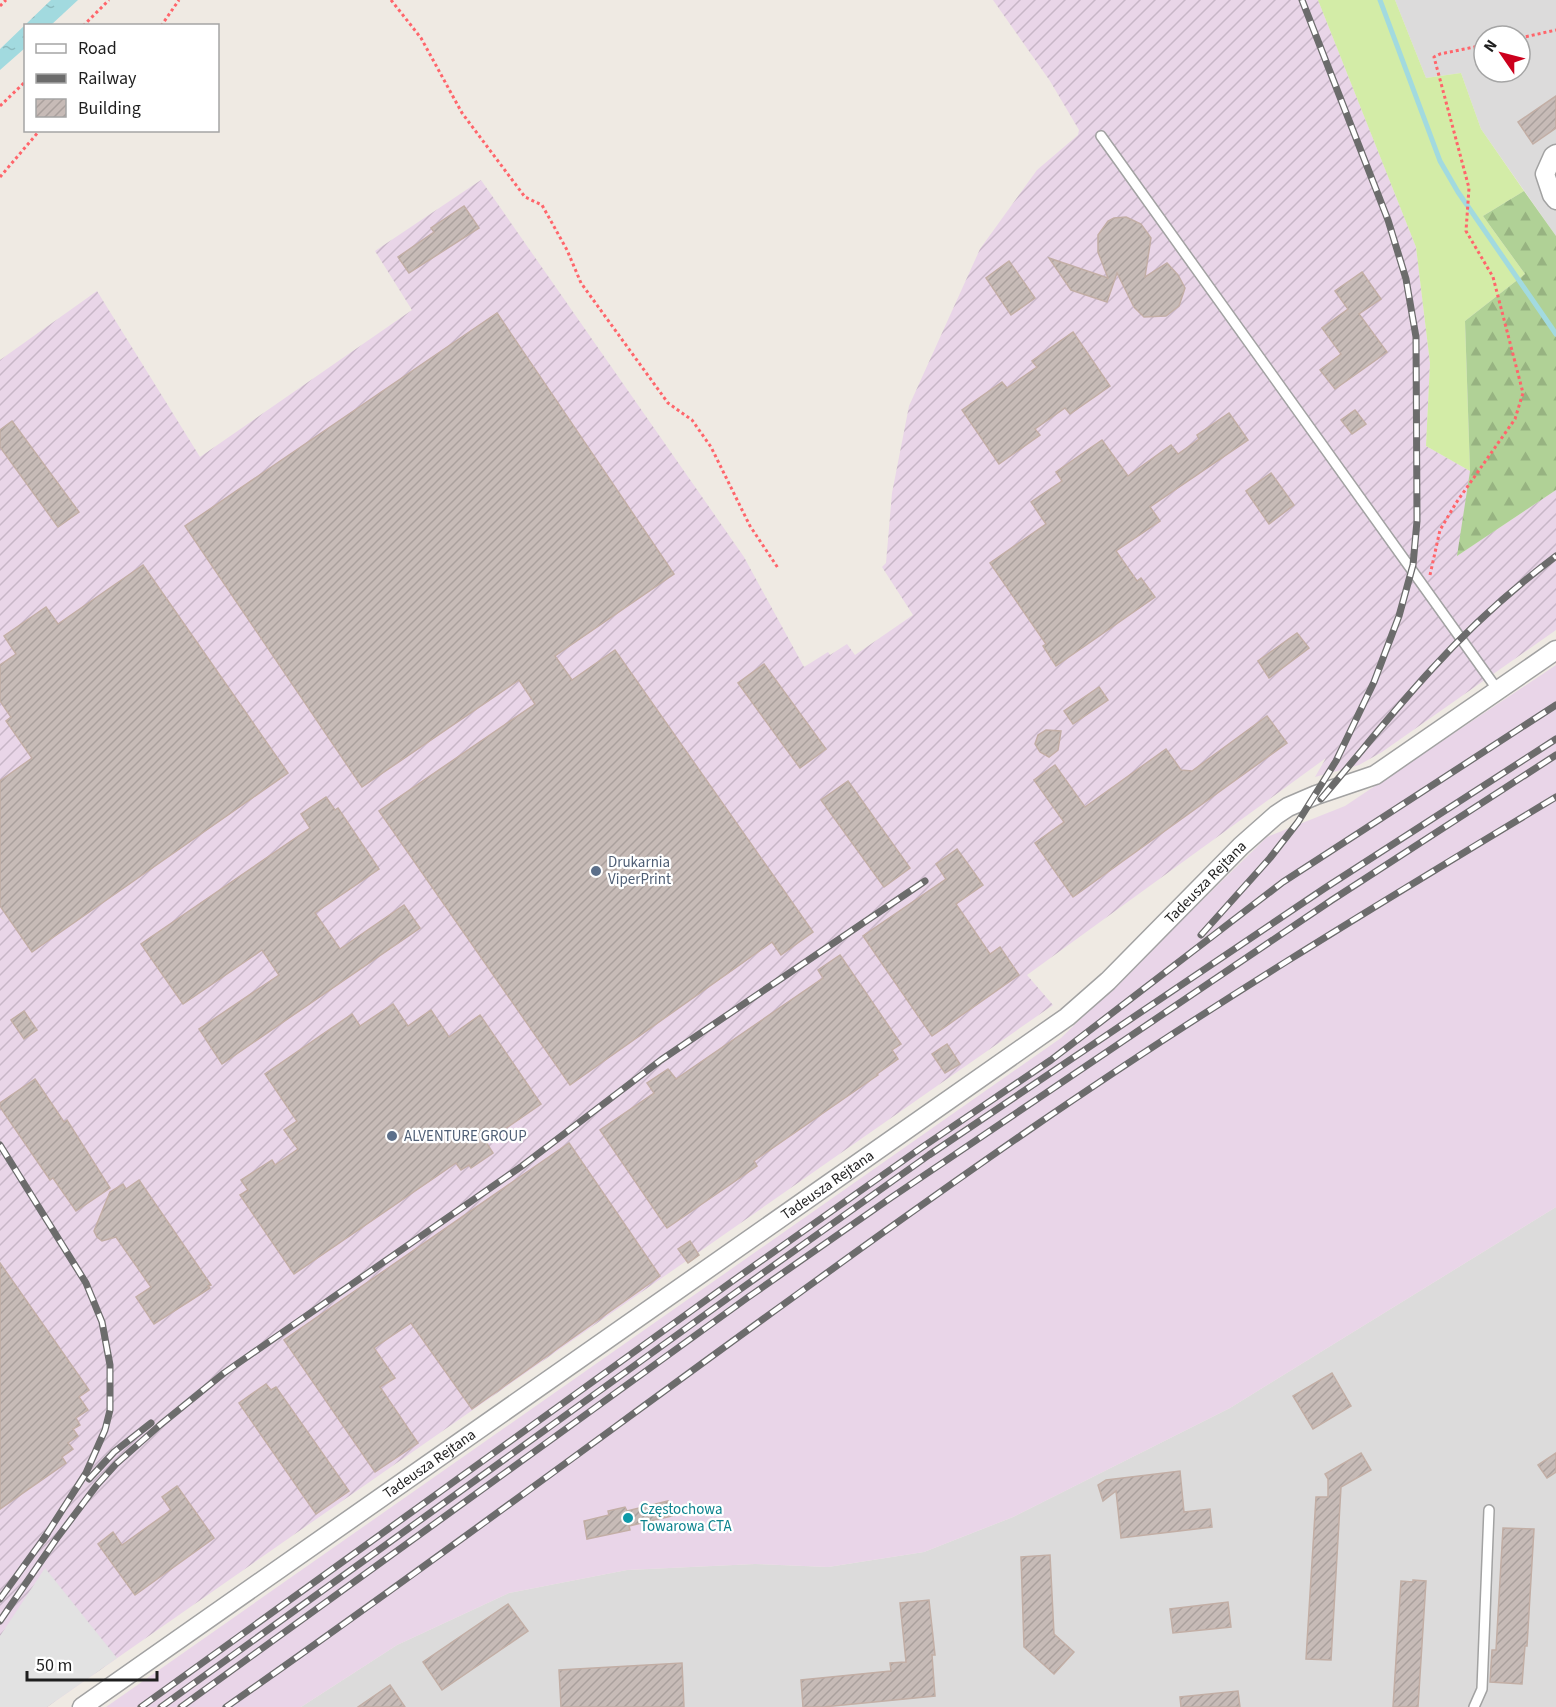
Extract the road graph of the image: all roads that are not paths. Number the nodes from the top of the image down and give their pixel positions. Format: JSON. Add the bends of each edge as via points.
{"nodes":[{"id":1,"x":1101,"y":136,"type":"dead end"},
{"id":2,"x":1556,"y":154,"type":"edge"},
{"id":3,"x":1556,"y":200,"type":"edge"},
{"id":4,"x":1556,"y":650,"type":"edge"},
{"id":5,"x":1497,"y":689,"type":"junction"},
{"id":6,"x":1489,"y":1510,"type":"dead end"},
{"id":7,"x":82,"y":1707,"type":"edge"},
{"id":8,"x":1474,"y":1707,"type":"edge"}],
"edges":[{"from":1,"to":5,"type":"lane"},
{"from":2,"to":3,"type":"street","via":[[1545,174]]},
{"from":4,"to":5,"type":"street","name":"Tadeusza Rejtana"},
{"from":5,"to":7,"type":"street","name":"Tadeusza Rejtana","via":[[1375,775],[1316,795],[1276,815],[1067,1017]]},
{"from":6,"to":8,"type":"lane","via":[[1482,1689]]}]}
